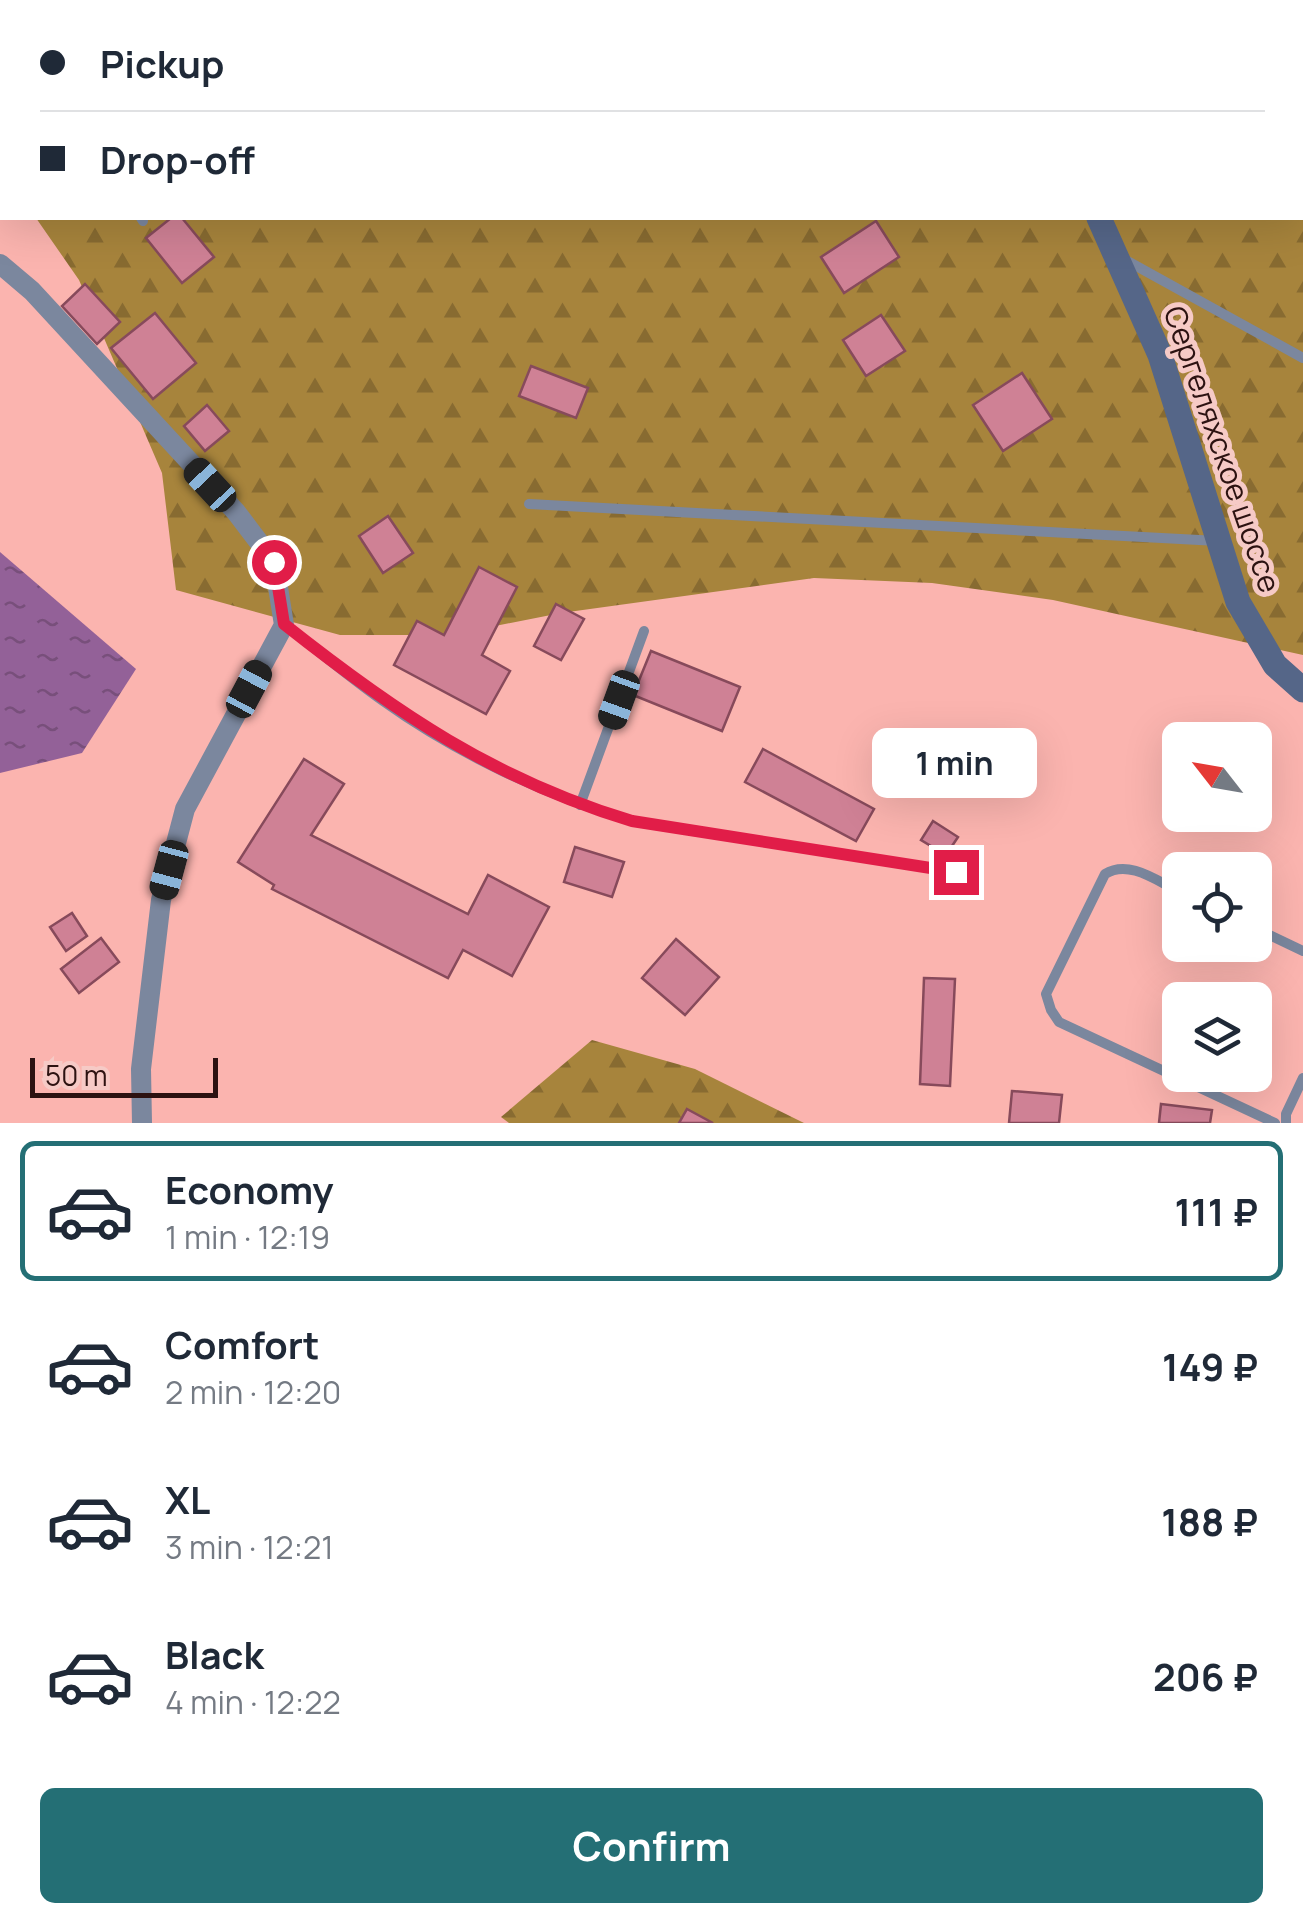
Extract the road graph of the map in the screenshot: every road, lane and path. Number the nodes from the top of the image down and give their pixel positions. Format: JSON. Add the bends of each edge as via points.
{"nodes":[{"id":1,"x":1100,"y":220,"type":"edge"},
{"id":2,"x":1117,"y":255,"type":"junction"},
{"id":3,"x":0,"y":264,"type":"edge"},
{"id":4,"x":1303,"y":358,"type":"edge"},
{"id":5,"x":529,"y":504,"type":"dead end"},
{"id":6,"x":1219,"y":541,"type":"junction"},
{"id":7,"x":284,"y":624,"type":"junction"},
{"id":8,"x":644,"y":631,"type":"dead end"},
{"id":9,"x":1303,"y":690,"type":"edge"},
{"id":10,"x":580,"y":806,"type":"junction"},
{"id":11,"x":956,"y":872,"type":"dead end"},
{"id":12,"x":1162,"y":884,"type":"edge"},
{"id":13,"x":1272,"y":936,"type":"edge"},
{"id":14,"x":1303,"y":951,"type":"edge"},
{"id":15,"x":1303,"y":1078,"type":"edge"},
{"id":16,"x":142,"y":1123,"type":"edge"},
{"id":17,"x":1275,"y":1123,"type":"edge"},
{"id":18,"x":1286,"y":1123,"type":"edge"}],
"edges":[{"from":1,"to":2,"type":"main road","name":"Сергеляхское шоссе"},
{"from":2,"to":4,"type":"lane"},
{"from":2,"to":6,"type":"main road","name":"Сергеляхское шоссе","via":[[1160,355]]},
{"from":3,"to":7,"type":"street","via":[[236,512],[274,562]]},
{"from":5,"to":6,"type":"lane"},
{"from":6,"to":9,"type":"main road","name":"Сергеляхское шоссе","via":[[1238,602],[1275,665]]},
{"from":7,"to":10,"type":"lane","via":[[385,703],[480,760]]},
{"from":7,"to":16,"type":"street","via":[[186,809],[161,900],[140,1068]]},
{"from":8,"to":10,"type":"lane"},
{"from":10,"to":11,"type":"lane","via":[[632,821]]},
{"from":12,"to":17,"type":"lane","via":[[1129,868],[1106,874],[1046,994],[1050,1010],[1059,1022]]},
{"from":13,"to":14,"type":"lane"},
{"from":15,"to":18,"type":"lane"}]}
